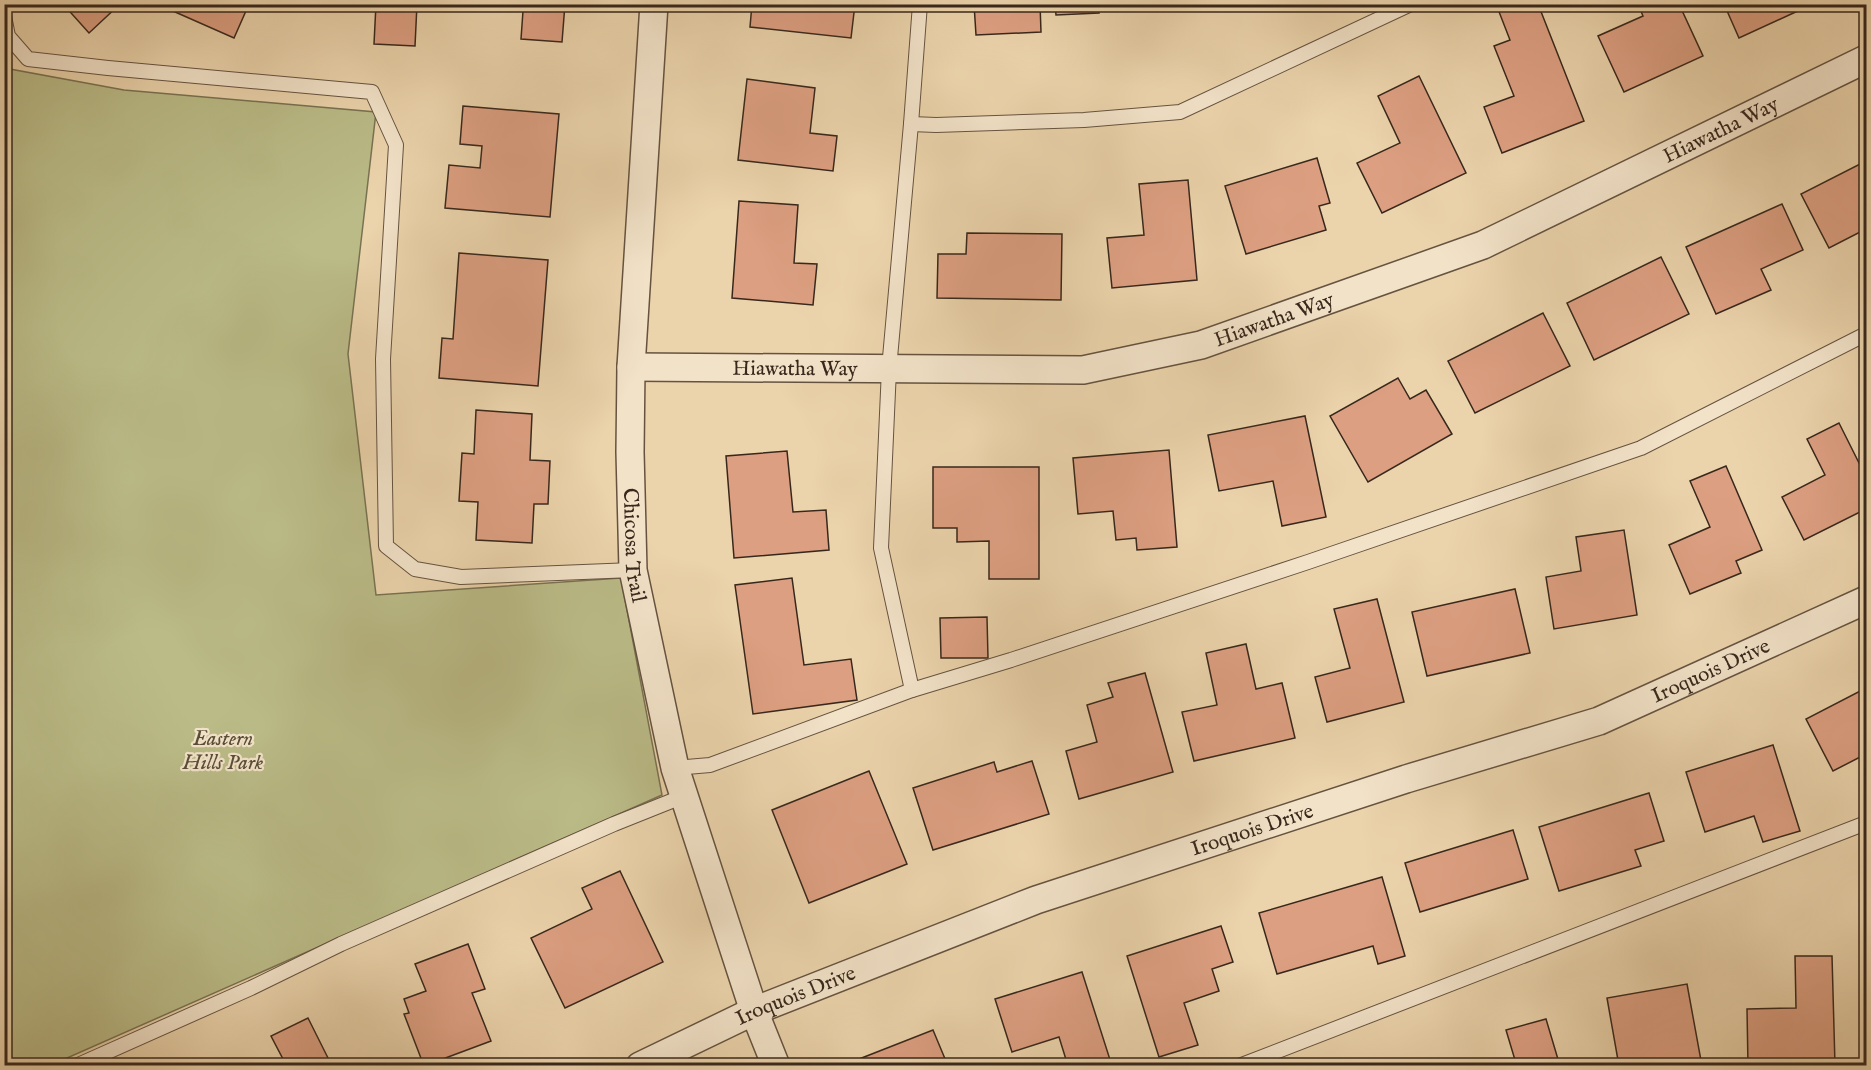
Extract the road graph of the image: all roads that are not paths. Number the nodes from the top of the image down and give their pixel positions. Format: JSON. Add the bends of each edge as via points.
{"nodes":[{"id":1,"x":654,"y":4,"type":"edge"},
{"id":2,"x":920,"y":4,"type":"edge"},
{"id":3,"x":1411,"y":4,"type":"edge"},
{"id":4,"x":4,"y":16,"type":"edge"},
{"id":5,"x":1866,"y":58,"type":"edge"},
{"id":6,"x":911,"y":124,"type":"junction"},
{"id":7,"x":1866,"y":334,"type":"edge"},
{"id":8,"x":631,"y":367,"type":"junction"},
{"id":9,"x":889,"y":369,"type":"junction"},
{"id":10,"x":633,"y":570,"type":"junction"},
{"id":11,"x":1866,"y":600,"type":"edge"},
{"id":12,"x":912,"y":690,"type":"junction"},
{"id":13,"x":675,"y":768,"type":"junction"},
{"id":14,"x":684,"y":796,"type":"junction"},
{"id":15,"x":1866,"y":823,"type":"edge"},
{"id":16,"x":754,"y":1011,"type":"junction"},
{"id":17,"x":76,"y":1065,"type":"edge"},
{"id":18,"x":640,"y":1065,"type":"edge"},
{"id":19,"x":776,"y":1065,"type":"edge"},
{"id":20,"x":1239,"y":1065,"type":"edge"}],
"edges":[{"from":1,"to":8,"type":"street","name":"Chicosa Trail"},
{"from":2,"to":6,"type":"lane"},
{"from":3,"to":6,"type":"lane","via":[[1180,112],[1084,120]]},
{"from":4,"to":10,"type":"lane","via":[[8,36],[28,59],[372,92],[396,145],[383,359],[387,546],[415,569],[461,577]]},
{"from":5,"to":9,"type":"street","name":"Hiawatha Way","via":[[1483,245],[1201,345],[1083,370]]},
{"from":6,"to":9,"type":"lane"},
{"from":7,"to":12,"type":"lane","via":[[1641,448],[1308,562]]},
{"from":8,"to":9,"type":"street","name":"Hiawatha Way"},
{"from":8,"to":10,"type":"street","name":"Chicosa Trail"},
{"from":9,"to":12,"type":"lane","via":[[881,548]]},
{"from":10,"to":13,"type":"street","name":"Chicosa Trail"},
{"from":11,"to":16,"type":"street","name":"Iroquois Drive","via":[[1599,721],[1406,779],[1036,900]]},
{"from":12,"to":13,"type":"lane","via":[[710,765]]},
{"from":13,"to":14,"type":"street","name":"Chicosa Trail"},
{"from":14,"to":16,"type":"street","name":"Chicosa Trail"},
{"from":14,"to":17,"type":"lane","via":[[341,944]]},
{"from":15,"to":20,"type":"lane"},
{"from":16,"to":18,"type":"street","name":"Iroquois Drive"},
{"from":16,"to":19,"type":"street","name":"Chicosa Trail"}]}
